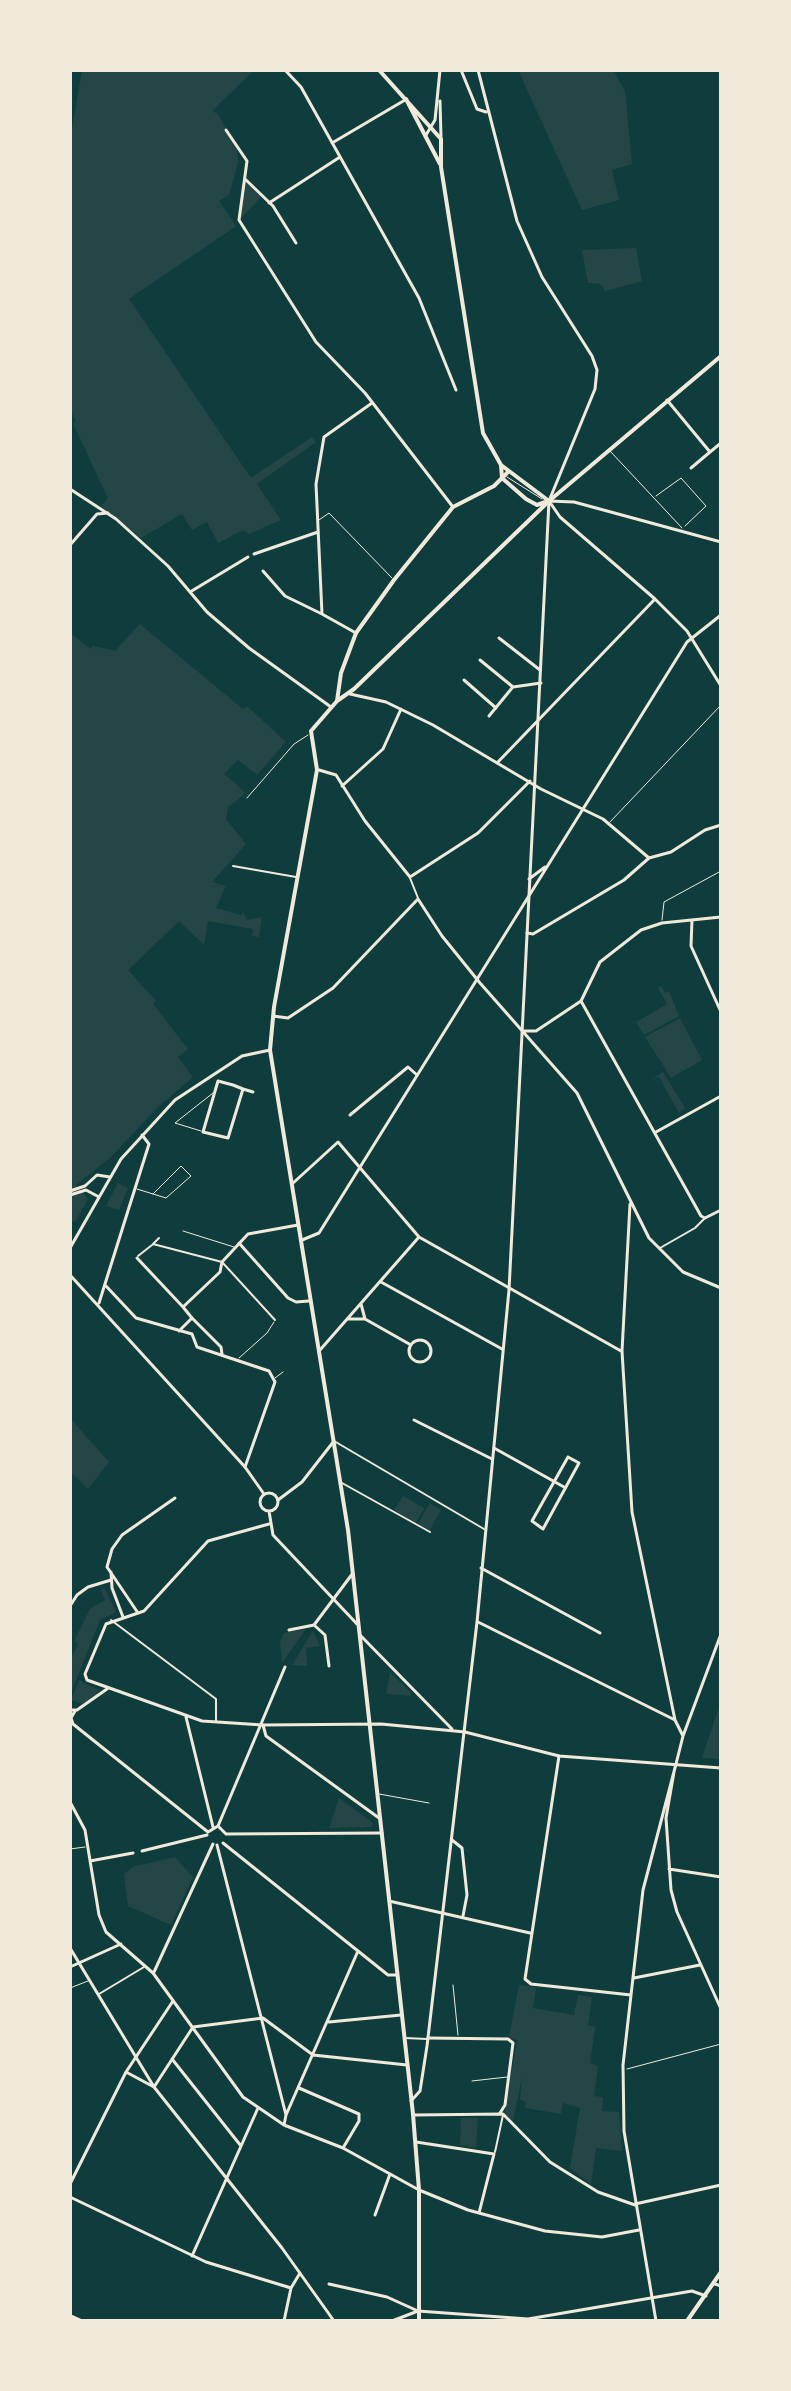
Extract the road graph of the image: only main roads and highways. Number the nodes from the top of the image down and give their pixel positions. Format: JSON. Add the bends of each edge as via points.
{"nodes":[{"id":1,"x":379,"y":70,"type":"edge"},
{"id":2,"x":406,"y":99,"type":"junction"},
{"id":3,"x":441,"y":167,"type":"junction"},
{"id":4,"x":721,"y":356,"type":"edge"},
{"id":5,"x":501,"y":465,"type":"junction"},
{"id":6,"x":505,"y":474,"type":"junction"},
{"id":7,"x":549,"y":501,"type":"junction"},
{"id":8,"x":337,"y":701,"type":"junction"},
{"id":9,"x":721,"y":2272,"type":"edge"},
{"id":10,"x":718,"y":2285,"type":"edge"},
{"id":11,"x":70,"y":2316,"type":"edge"},
{"id":12,"x":81,"y":2321,"type":"edge"},
{"id":13,"x":419,"y":2321,"type":"edge"},
{"id":14,"x":687,"y":2321,"type":"edge"}],
"edges":[{"from":1,"to":2,"type":"main road"},
{"from":2,"to":3,"type":"main road"},
{"from":2,"to":3,"type":"main road","via":[[441,139]]},
{"from":3,"to":5,"type":"main road","via":[[480,423]]},
{"from":4,"to":7,"type":"main road"},
{"from":5,"to":6,"type":"main road"},
{"from":5,"to":6,"type":"main road"},
{"from":6,"to":7,"type":"main road"},
{"from":6,"to":7,"type":"main road","via":[[537,505]]},
{"from":6,"to":8,"type":"main road","via":[[486,491],[453,507],[394,580],[356,633]]},
{"from":7,"to":8,"type":"main road"},
{"from":8,"to":13,"type":"main road","via":[[310,735],[317,770],[270,1050],[353,1573],[416,2142]]},
{"from":9,"to":10,"type":"main road"},
{"from":10,"to":14,"type":"main road"},
{"from":11,"to":12,"type":"main road"}]}
